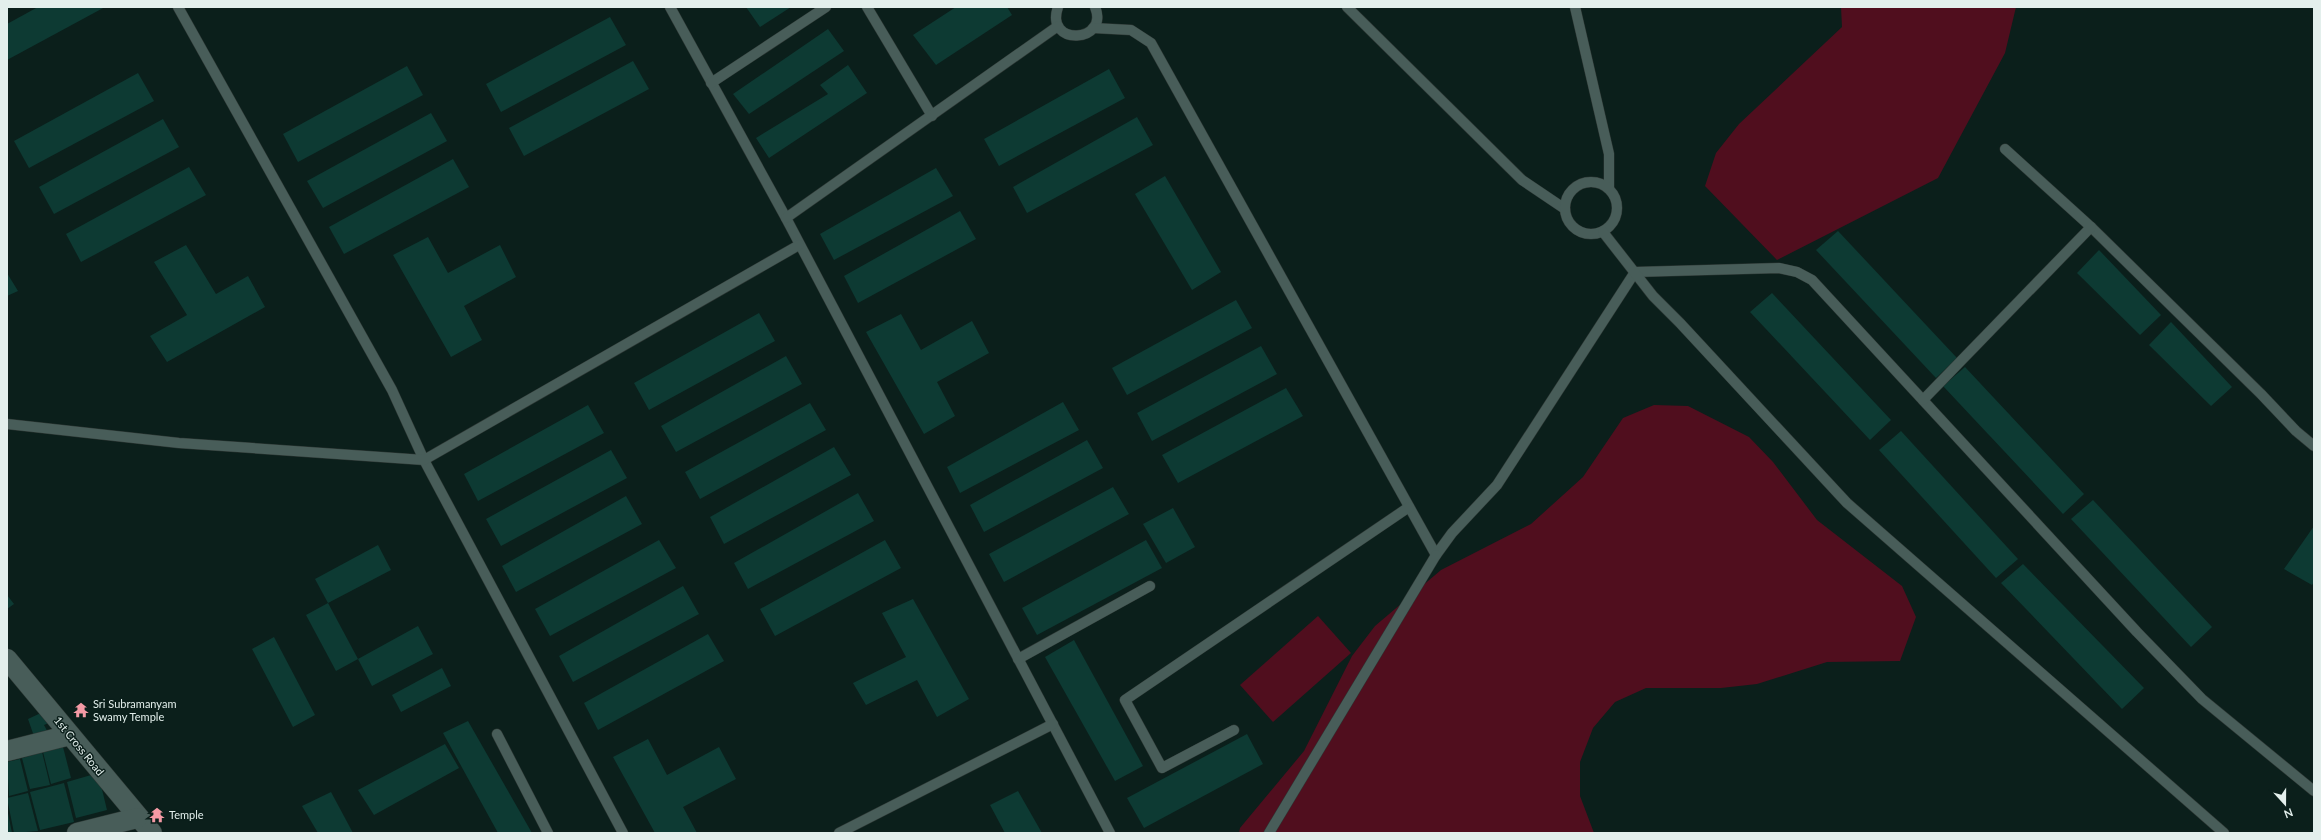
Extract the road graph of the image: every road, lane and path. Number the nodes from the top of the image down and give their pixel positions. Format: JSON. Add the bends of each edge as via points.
{"nodes":[{"id":1,"x":178,"y":7,"type":"edge"},
{"id":2,"x":670,"y":7,"type":"edge"},
{"id":3,"x":826,"y":7,"type":"edge"},
{"id":4,"x":867,"y":7,"type":"edge"},
{"id":5,"x":1058,"y":7,"type":"edge"},
{"id":6,"x":1095,"y":7,"type":"edge"},
{"id":7,"x":1347,"y":7,"type":"edge"},
{"id":8,"x":1575,"y":7,"type":"edge"},
{"id":9,"x":1058,"y":26,"type":"junction"},
{"id":10,"x":1093,"y":28,"type":"junction"},
{"id":11,"x":712,"y":83,"type":"junction"},
{"id":12,"x":932,"y":116,"type":"junction"},
{"id":13,"x":2005,"y":149,"type":"dead end"},
{"id":14,"x":1609,"y":188,"type":"junction"},
{"id":15,"x":1565,"y":209,"type":"junction"},
{"id":16,"x":786,"y":218,"type":"junction"},
{"id":17,"x":2091,"y":227,"type":"junction"},
{"id":18,"x":1603,"y":232,"type":"junction"},
{"id":19,"x":799,"y":245,"type":"junction"},
{"id":20,"x":1635,"y":272,"type":"junction"},
{"id":21,"x":1923,"y":400,"type":"junction"},
{"id":22,"x":7,"y":424,"type":"edge"},
{"id":23,"x":2314,"y":446,"type":"edge"},
{"id":24,"x":424,"y":460,"type":"junction"},
{"id":25,"x":1409,"y":507,"type":"junction"},
{"id":26,"x":1436,"y":556,"type":"junction"},
{"id":27,"x":1150,"y":586,"type":"dead end"},
{"id":28,"x":1018,"y":658,"type":"junction"},
{"id":29,"x":10,"y":666,"type":"edge"},
{"id":30,"x":1053,"y":724,"type":"junction"},
{"id":31,"x":1234,"y":730,"type":"dead end"},
{"id":32,"x":497,"y":734,"type":"dead end"},
{"id":33,"x":70,"y":735,"type":"junction"},
{"id":34,"x":7,"y":751,"type":"edge"},
{"id":35,"x":2314,"y":791,"type":"edge"},
{"id":36,"x":134,"y":825,"type":"edge"},
{"id":37,"x":77,"y":833,"type":"edge"},
{"id":38,"x":152,"y":833,"type":"edge"},
{"id":39,"x":548,"y":833,"type":"edge"},
{"id":40,"x":623,"y":833,"type":"edge"},
{"id":41,"x":839,"y":833,"type":"edge"},
{"id":42,"x":1110,"y":833,"type":"edge"},
{"id":43,"x":1270,"y":833,"type":"edge"},
{"id":44,"x":2224,"y":833,"type":"edge"}],
"edges":[{"from":1,"to":24,"type":"lane","via":[[392,390]]},
{"from":2,"to":11,"type":"lane"},
{"from":3,"to":11,"type":"lane"},
{"from":4,"to":12,"type":"lane"},
{"from":5,"to":9,"type":"lane"},
{"from":6,"to":10,"type":"lane","via":[[1097,15]]},
{"from":7,"to":15,"type":"lane","via":[[1522,180]]},
{"from":8,"to":14,"type":"lane","via":[[1609,154]]},
{"from":9,"to":10,"type":"lane","via":[[1068,35],[1075,37],[1088,33]]},
{"from":9,"to":12,"type":"lane"},
{"from":10,"to":25,"type":"lane","via":[[1131,30],[1151,43]]},
{"from":11,"to":16,"type":"lane"},
{"from":12,"to":16,"type":"lane"},
{"from":13,"to":17,"type":"lane"},
{"from":14,"to":15,"type":"lane","via":[[1597,183],[1584,183],[1570,193]]},
{"from":14,"to":18,"type":"lane","via":[[1617,203],[1618,212],[1610,227]]},
{"from":15,"to":18,"type":"lane","via":[[1571,225],[1578,231],[1594,234]]},
{"from":16,"to":19,"type":"lane"},
{"from":17,"to":21,"type":"lane"},
{"from":17,"to":23,"type":"lane"},
{"from":18,"to":20,"type":"lane"},
{"from":19,"to":24,"type":"lane"},
{"from":19,"to":28,"type":"lane"},
{"from":20,"to":21,"type":"lane","via":[[1779,268],[1798,272],[1812,280]]},
{"from":20,"to":26,"type":"lane","via":[[1497,485],[1452,533]]},
{"from":20,"to":44,"type":"lane","via":[[1653,296],[1847,502]]},
{"from":21,"to":35,"type":"lane","via":[[2131,626],[2202,699]]},
{"from":22,"to":24,"type":"lane","via":[[179,443]]},
{"from":24,"to":40,"type":"lane"},
{"from":25,"to":26,"type":"lane"},
{"from":25,"to":31,"type":"lane","via":[[1125,700],[1162,768]]},
{"from":26,"to":43,"type":"lane"},
{"from":27,"to":28,"type":"lane"},
{"from":28,"to":30,"type":"lane"},
{"from":29,"to":33,"type":"street","name":"1st Cross Road"},
{"from":30,"to":41,"type":"lane"},
{"from":30,"to":42,"type":"lane"},
{"from":32,"to":39,"type":"lane"},
{"from":33,"to":34,"type":"street"},
{"from":33,"to":36,"type":"street","name":"1st Cross Road"},
{"from":36,"to":37,"type":"street"},
{"from":36,"to":38,"type":"street","name":"1st Cross Road"}]}
